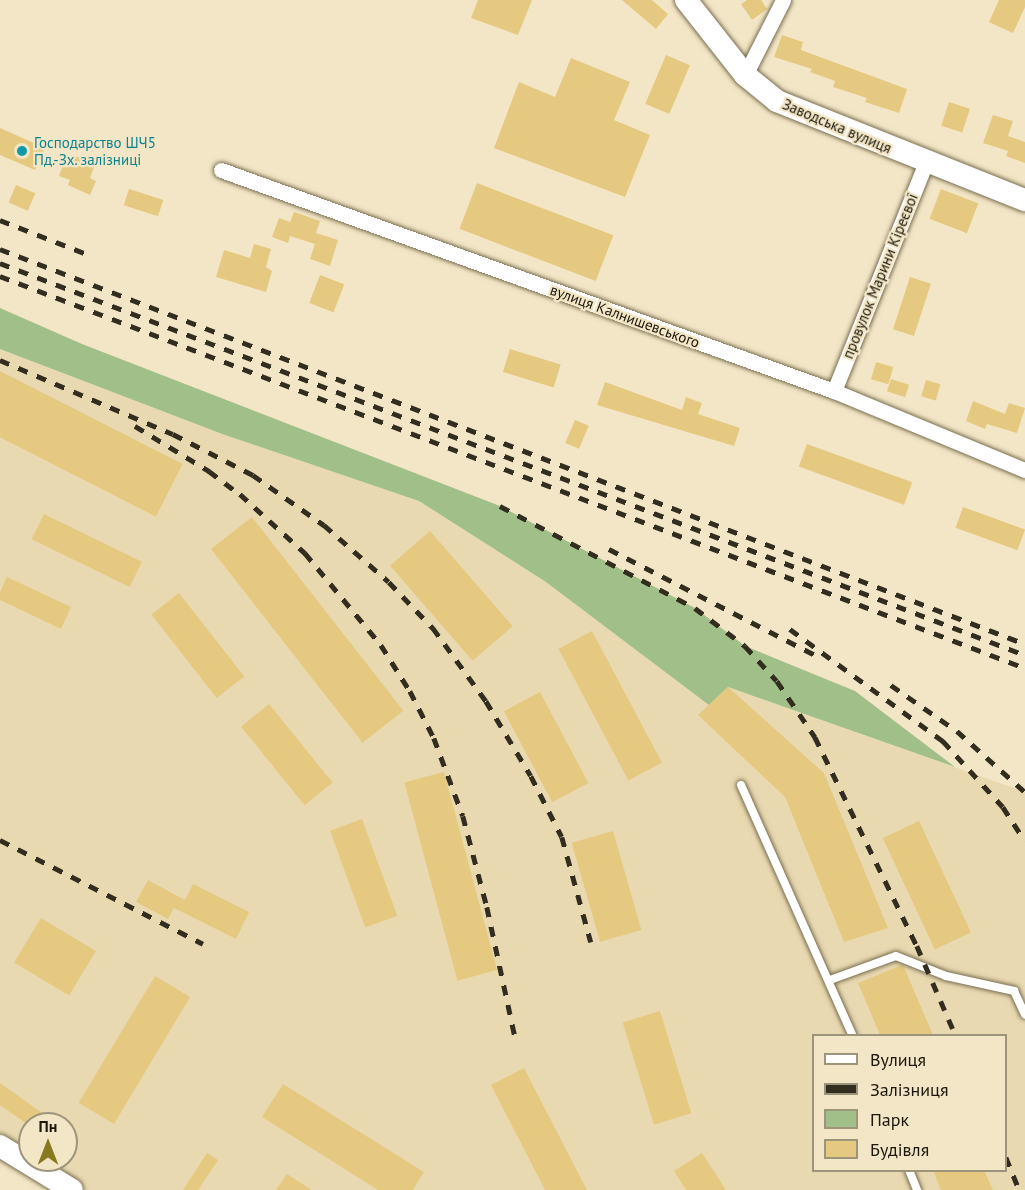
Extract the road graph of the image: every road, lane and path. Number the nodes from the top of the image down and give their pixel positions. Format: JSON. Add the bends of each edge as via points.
{"nodes":[{"id":1,"x":686,"y":0,"type":"edge"},
{"id":2,"x":783,"y":0,"type":"edge"},
{"id":3,"x":746,"y":75,"type":"junction"},
{"id":4,"x":926,"y":162,"type":"junction"},
{"id":5,"x":221,"y":170,"type":"dead end"},
{"id":6,"x":1025,"y":200,"type":"edge"},
{"id":7,"x":834,"y":391,"type":"junction"},
{"id":8,"x":1025,"y":470,"type":"edge"},
{"id":9,"x":741,"y":785,"type":"dead end"},
{"id":10,"x":830,"y":980,"type":"junction"},
{"id":11,"x":1025,"y":1015,"type":"edge"},
{"id":12,"x":853,"y":1034,"type":"edge"},
{"id":13,"x":0,"y":1146,"type":"edge"},
{"id":14,"x":910,"y":1172,"type":"edge"},
{"id":15,"x":72,"y":1190,"type":"edge"},
{"id":16,"x":916,"y":1190,"type":"edge"}],
"edges":[{"from":1,"to":3,"type":"street","name":"Заводська вулиця"},
{"from":2,"to":3,"type":"street"},
{"from":3,"to":4,"type":"street","name":"Заводська вулиця","via":[[777,100]]},
{"from":4,"to":6,"type":"street","name":"Заводська вулиця"},
{"from":4,"to":7,"type":"street","name":"провулок Марини Кіреєвої"},
{"from":5,"to":7,"type":"street","name":"вулиця Калнишевського"},
{"from":7,"to":8,"type":"street","name":"вулиця Калнишевського"},
{"from":9,"to":10,"type":"lane"},
{"from":10,"to":11,"type":"lane","via":[[896,956],[946,976],[1014,991]]},
{"from":10,"to":12,"type":"lane"},
{"from":13,"to":15,"type":"street"},
{"from":14,"to":16,"type":"lane"}]}
